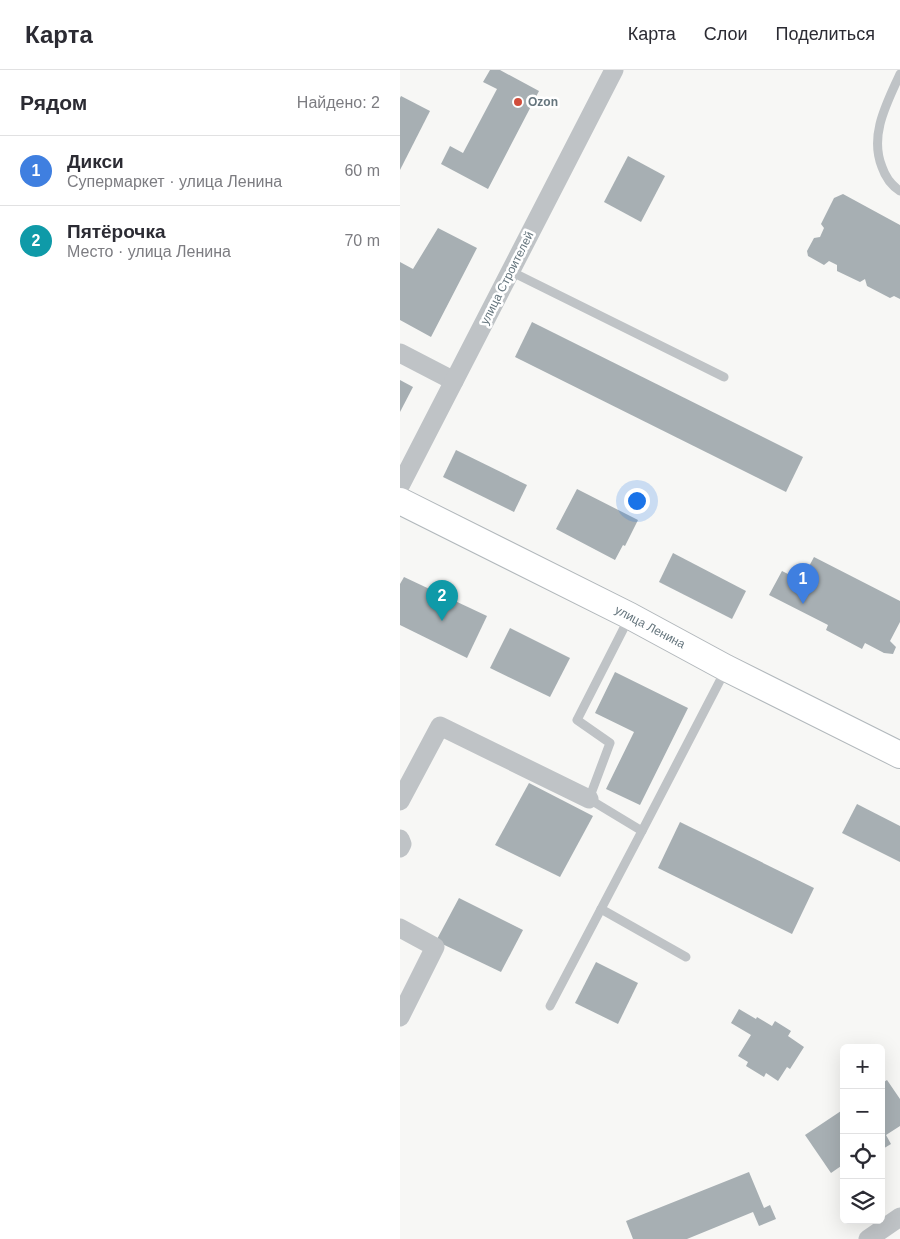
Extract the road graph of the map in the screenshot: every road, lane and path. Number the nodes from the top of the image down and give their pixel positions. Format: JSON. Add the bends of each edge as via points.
{"nodes":[{"id":1,"x":614,"y":70,"type":"edge"},
{"id":2,"x":900,"y":74,"type":"edge"},
{"id":3,"x":900,"y":191,"type":"edge"},
{"id":4,"x":510,"y":271,"type":"junction"},
{"id":5,"x":400,"y":353,"type":"edge"},
{"id":6,"x":724,"y":377,"type":"dead end"},
{"id":7,"x":454,"y":381,"type":"junction"},
{"id":8,"x":400,"y":486,"type":"edge"},
{"id":9,"x":400,"y":501,"type":"edge"},
{"id":10,"x":630,"y":616,"type":"junction"},
{"id":11,"x":726,"y":668,"type":"junction"},
{"id":12,"x":900,"y":756,"type":"edge"},
{"id":13,"x":589,"y":799,"type":"junction"},
{"id":14,"x":400,"y":801,"type":"edge"},
{"id":15,"x":642,"y":831,"type":"junction"},
{"id":16,"x":400,"y":839,"type":"edge"},
{"id":17,"x":400,"y":848,"type":"edge"},
{"id":18,"x":601,"y":909,"type":"junction"},
{"id":19,"x":400,"y":928,"type":"edge"},
{"id":20,"x":686,"y":958,"type":"dead end"},
{"id":21,"x":550,"y":1006,"type":"dead end"},
{"id":22,"x":400,"y":1017,"type":"edge"},
{"id":23,"x":900,"y":1217,"type":"edge"},
{"id":24,"x":868,"y":1239,"type":"edge"}],
"edges":[{"from":1,"to":4,"type":"street","name":"улица Строителей"},
{"from":2,"to":3,"type":"lane","via":[[884,109],[877,136],[878,157],[885,175]]},
{"from":4,"to":6,"type":"lane"},
{"from":4,"to":7,"type":"street","name":"улица Строителей"},
{"from":5,"to":7,"type":"street"},
{"from":7,"to":8,"type":"street","name":"улица Строителей"},
{"from":9,"to":10,"type":"main road","name":"улица Ленина"},
{"from":10,"to":11,"type":"main road","name":"улица Ленина"},
{"from":10,"to":13,"type":"lane","via":[[577,720],[610,743]]},
{"from":11,"to":12,"type":"main road","name":"улица Ленина"},
{"from":11,"to":15,"type":"lane"},
{"from":13,"to":14,"type":"street","via":[[440,726]]},
{"from":13,"to":15,"type":"lane"},
{"from":15,"to":18,"type":"lane"},
{"from":16,"to":17,"type":"street"},
{"from":18,"to":20,"type":"lane"},
{"from":18,"to":21,"type":"lane"},
{"from":19,"to":22,"type":"street","via":[[435,948]]},
{"from":23,"to":24,"type":"street"}]}
